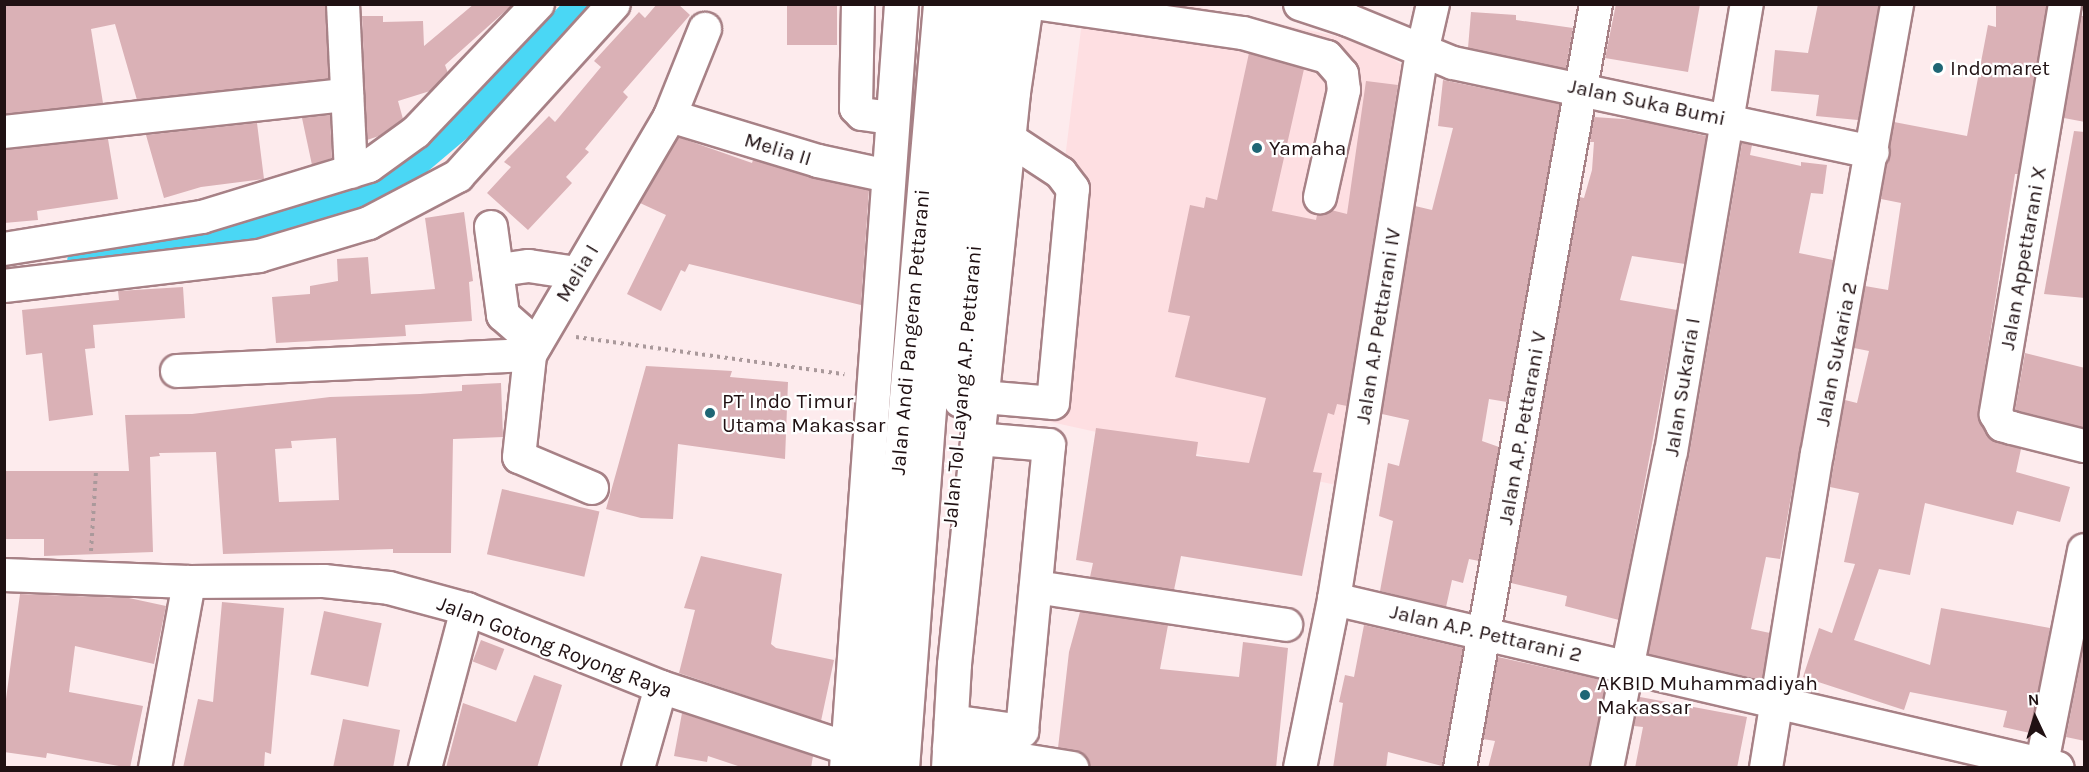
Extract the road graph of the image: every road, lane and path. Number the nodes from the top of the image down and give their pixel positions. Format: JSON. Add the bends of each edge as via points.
{"nodes":[{"id":1,"x":343,"y":4,"type":"edge"},
{"id":2,"x":614,"y":4,"type":"edge"},
{"id":3,"x":858,"y":4,"type":"edge"},
{"id":4,"x":901,"y":4,"type":"edge"},
{"id":5,"x":921,"y":4,"type":"edge"},
{"id":6,"x":939,"y":4,"type":"edge"},
{"id":7,"x":969,"y":4,"type":"edge"},
{"id":8,"x":998,"y":4,"type":"edge"},
{"id":9,"x":1026,"y":4,"type":"edge"},
{"id":10,"x":1041,"y":4,"type":"edge"},
{"id":11,"x":1300,"y":4,"type":"edge"},
{"id":12,"x":1433,"y":4,"type":"edge"},
{"id":13,"x":1596,"y":4,"type":"edge"},
{"id":14,"x":1747,"y":4,"type":"edge"},
{"id":15,"x":1898,"y":4,"type":"edge"},
{"id":16,"x":2065,"y":4,"type":"edge"},
{"id":17,"x":530,"y":8,"type":"edge"},
{"id":18,"x":705,"y":29,"type":"dead end"},
{"id":19,"x":1422,"y":52,"type":"junction"},
{"id":20,"x":1581,"y":88,"type":"junction"},
{"id":21,"x":347,"y":95,"type":"junction"},
{"id":22,"x":670,"y":116,"type":"junction"},
{"id":23,"x":892,"y":118,"type":"junction"},
{"id":24,"x":1725,"y":118,"type":"junction"},
{"id":25,"x":4,"y":132,"type":"edge"},
{"id":26,"x":1008,"y":138,"type":"junction"},
{"id":27,"x":1873,"y":152,"type":"junction"},
{"id":28,"x":351,"y":172,"type":"junction"},
{"id":29,"x":888,"y":176,"type":"junction"},
{"id":30,"x":1320,"y":197,"type":"dead end"},
{"id":31,"x":491,"y":227,"type":"dead end"},
{"id":32,"x":4,"y":249,"type":"edge"},
{"id":33,"x":500,"y":270,"type":"junction"},
{"id":34,"x":576,"y":273,"type":"junction"},
{"id":35,"x":4,"y":286,"type":"edge"},
{"id":36,"x":536,"y":344,"type":"junction"},
{"id":37,"x":177,"y":371,"type":"dead end"},
{"id":38,"x":872,"y":378,"type":"junction"},
{"id":39,"x":982,"y":397,"type":"junction"},
{"id":40,"x":978,"y":439,"type":"junction"},
{"id":41,"x":2085,"y":446,"type":"edge"},
{"id":42,"x":96,"y":471,"type":"dead end"},
{"id":43,"x":592,"y":488,"type":"dead end"},
{"id":44,"x":2085,"y":550,"type":"edge"},
{"id":45,"x":4,"y":575,"type":"edge"},
{"id":46,"x":89,"y":578,"type":"junction"},
{"id":47,"x":189,"y":582,"type":"junction"},
{"id":48,"x":1035,"y":587,"type":"junction"},
{"id":49,"x":1334,"y":599,"type":"junction"},
{"id":50,"x":467,"y":609,"type":"junction"},
{"id":51,"x":1286,"y":626,"type":"dead end"},
{"id":52,"x":1485,"y":632,"type":"junction"},
{"id":53,"x":1627,"y":666,"type":"junction"},
{"id":54,"x":661,"y":687,"type":"junction"},
{"id":55,"x":1777,"y":704,"type":"junction"},
{"id":56,"x":945,"y":751,"type":"edge"},
{"id":57,"x":858,"y":760,"type":"edge"},
{"id":58,"x":2047,"y":766,"type":"edge"},
{"id":59,"x":155,"y":768,"type":"edge"},
{"id":60,"x":425,"y":768,"type":"edge"},
{"id":61,"x":638,"y":768,"type":"edge"},
{"id":62,"x":902,"y":768,"type":"edge"},
{"id":63,"x":1072,"y":768,"type":"edge"},
{"id":64,"x":1300,"y":768,"type":"edge"},
{"id":65,"x":1460,"y":768,"type":"edge"},
{"id":66,"x":1608,"y":768,"type":"edge"},
{"id":67,"x":1766,"y":768,"type":"edge"}],
"edges":[{"from":1,"to":21,"type":"street"},
{"from":2,"to":35,"type":"street","via":[[458,176],[369,223],[259,256]]},
{"from":3,"to":23,"type":"street","via":[[856,108],[862,114]]},
{"from":4,"to":23,"type":"highway","name":"Jalan Andi Pangeran Pettarani"},
{"from":5,"to":57,"type":"highway"},
{"from":6,"to":57,"type":"highway","name":"Jalan Andi Pangeran Pettarani"},
{"from":7,"to":62,"type":"highway","name":"Jalan Tol Layang A.P. Pettarani","via":[[934,346]]},
{"from":8,"to":56,"type":"highway","name":"Jalan Tol Layang A.P. Pettarani","via":[[967,306]]},
{"from":9,"to":26,"type":"highway"},
{"from":10,"to":30,"type":"street","via":[[1243,33],[1327,57],[1342,75],[1344,90]]},
{"from":11,"to":19,"type":"street","name":"Jalan Suka Bumi"},
{"from":12,"to":19,"type":"street","name":"Jalan A.P Pettarani IV"},
{"from":13,"to":20,"type":"street","name":"Jalan A.P. Pettarani V"},
{"from":14,"to":24,"type":"street","name":"Jalan Sukaria I"},
{"from":15,"to":27,"type":"street","name":"Jalan Sukaria 2"},
{"from":16,"to":41,"type":"street","name":"Jalan Appettarani X","via":[[1996,414],[2002,424],[2012,429]]},
{"from":17,"to":28,"type":"street","via":[[416,132],[369,166]]},
{"from":18,"to":22,"type":"street","name":"Melia I"},
{"from":19,"to":20,"type":"street","name":"Jalan Suka Bumi","via":[[1485,71]]},
{"from":19,"to":49,"type":"street","name":"Jalan A.P Pettarani IV"},
{"from":20,"to":24,"type":"street","name":"Jalan Suka Bumi"},
{"from":20,"to":52,"type":"street","name":"Jalan A.P. Pettarani V"},
{"from":21,"to":25,"type":"street"},
{"from":21,"to":28,"type":"street"},
{"from":22,"to":29,"type":"street","name":"Melia II","via":[[818,161]]},
{"from":22,"to":34,"type":"street","name":"Melia I"},
{"from":23,"to":29,"type":"highway","name":"Jalan Andi Pangeran Pettarani"},
{"from":24,"to":27,"type":"street","name":"Jalan Suka Bumi"},
{"from":24,"to":53,"type":"street","name":"Jalan Sukaria I","via":[[1671,452]]},
{"from":26,"to":39,"type":"highway"},
{"from":26,"to":39,"type":"street","via":[[1061,173],[1073,189],[1056,380],[1053,403]]},
{"from":27,"to":55,"type":"street","name":"Jalan Sukaria 2","via":[[1817,454]]},
{"from":28,"to":32,"type":"street","via":[[202,217]]},
{"from":29,"to":38,"type":"highway","name":"Jalan Andi Pangeran Pettarani"},
{"from":31,"to":33,"type":"street"},
{"from":33,"to":34,"type":"street","via":[[529,266]]},
{"from":33,"to":36,"type":"street","via":[[503,315]]},
{"from":34,"to":36,"type":"street","name":"Melia I"},
{"from":36,"to":37,"type":"street"},
{"from":36,"to":38,"type":"path"},
{"from":36,"to":43,"type":"street","name":"Melia I","via":[[519,457]]},
{"from":38,"to":57,"type":"highway","name":"Jalan Andi Pangeran Pettarani"},
{"from":39,"to":40,"type":"highway"},
{"from":40,"to":48,"type":"street","via":[[1049,445]]},
{"from":40,"to":56,"type":"highway"},
{"from":42,"to":46,"type":"path"},
{"from":44,"to":58,"type":"street"},
{"from":45,"to":46,"type":"street","name":"Jalan Gotong Royong Raya"},
{"from":46,"to":47,"type":"street","name":"Jalan Gotong Royong Raya"},
{"from":47,"to":50,"type":"street","name":"Jalan Gotong Royong Raya","via":[[355,582]]},
{"from":47,"to":59,"type":"street"},
{"from":48,"to":51,"type":"street"},
{"from":48,"to":56,"type":"street","via":[[1022,730]]},
{"from":49,"to":52,"type":"street","name":"Jalan A.P. Pettarani 2"},
{"from":49,"to":64,"type":"street","name":"Jalan A.P Pettarani IV"},
{"from":50,"to":54,"type":"street","name":"Jalan Gotong Royong Raya"},
{"from":50,"to":60,"type":"street"},
{"from":52,"to":53,"type":"street","name":"Jalan A.P. Pettarani 2"},
{"from":52,"to":65,"type":"street","name":"Jalan A.P. Pettarani V"},
{"from":53,"to":55,"type":"street","name":"Jalan A.P. Pettarani 2"},
{"from":53,"to":66,"type":"street","name":"Jalan Sukaria I"},
{"from":54,"to":57,"type":"street","name":"Jalan Gotong Royong Raya"},
{"from":54,"to":61,"type":"street"},
{"from":55,"to":58,"type":"street","name":"Jalan A.P. Pettarani 2"},
{"from":55,"to":67,"type":"street","name":"Jalan Sukaria 2"},
{"from":56,"to":63,"type":"street"}]}
